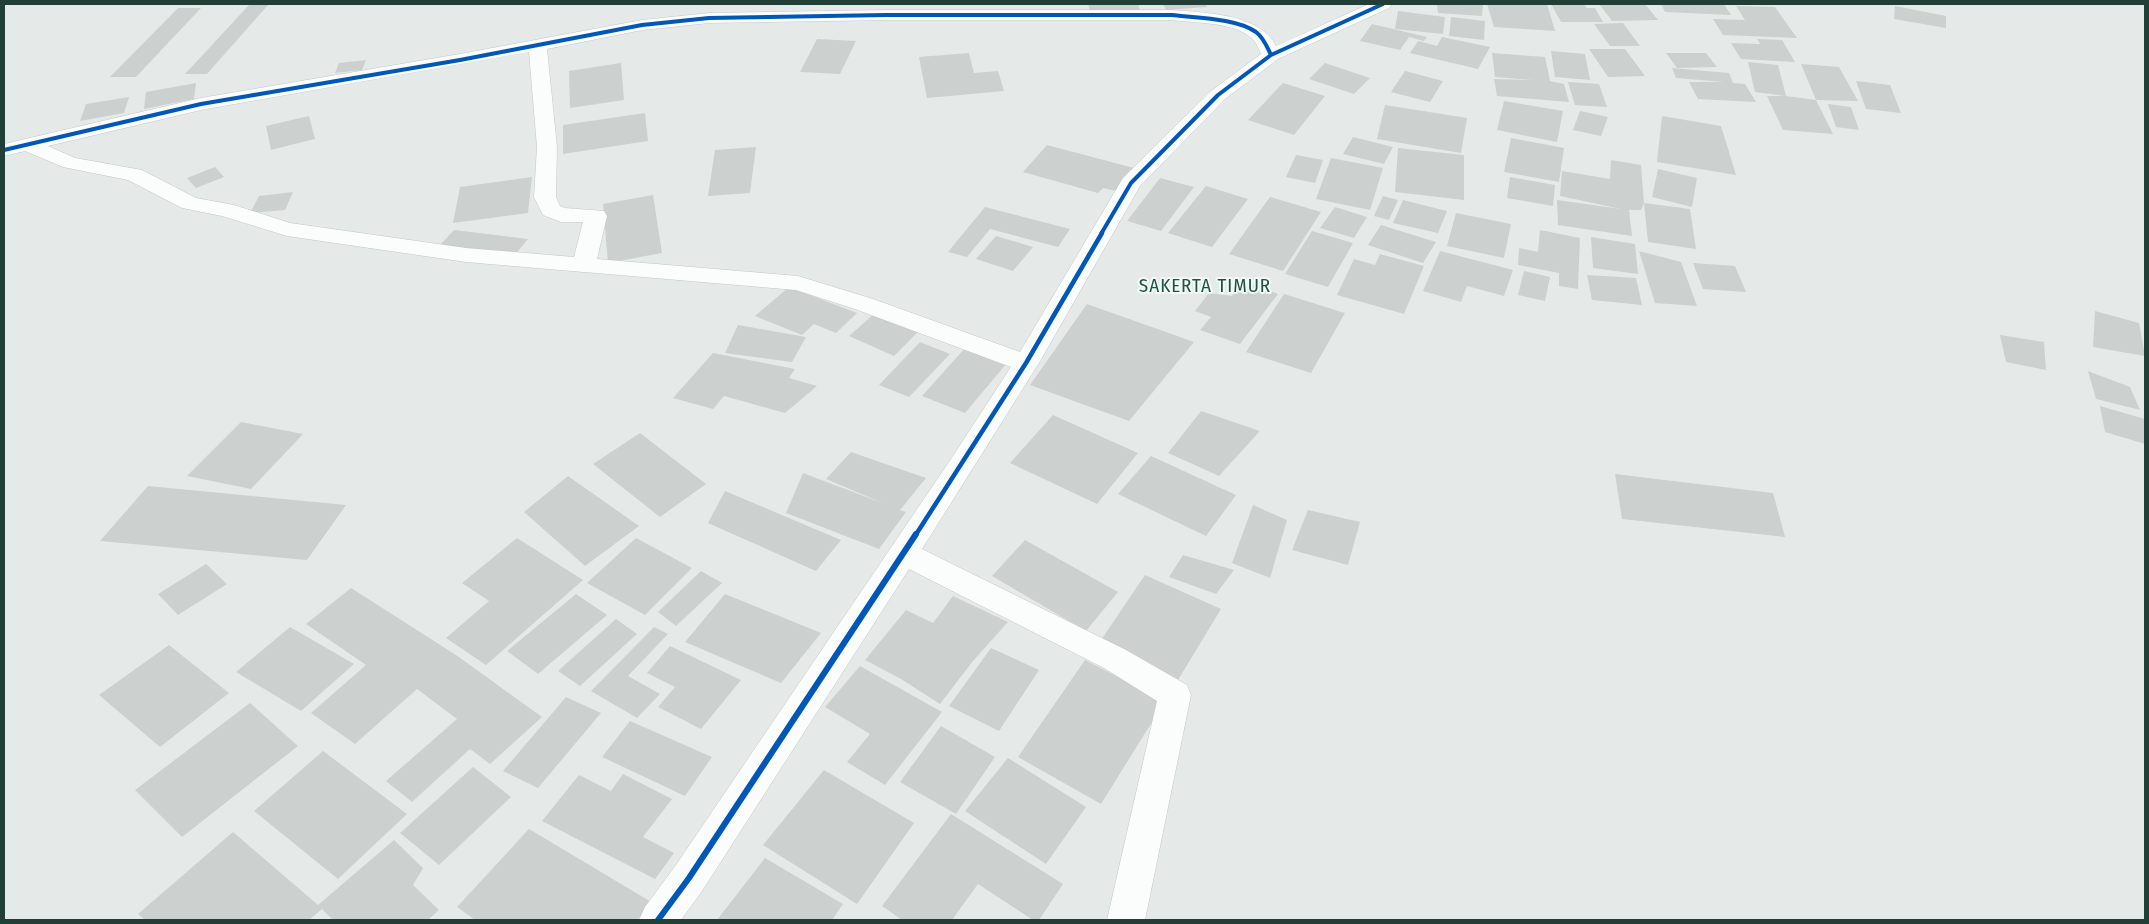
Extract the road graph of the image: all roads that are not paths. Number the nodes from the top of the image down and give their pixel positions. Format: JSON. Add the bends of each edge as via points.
{"nodes":[{"id":1,"x":1232,"y":4,"type":"edge"},
{"id":2,"x":1383,"y":4,"type":"edge"},
{"id":3,"x":978,"y":9,"type":"edge"},
{"id":4,"x":538,"y":46,"type":"junction"},
{"id":5,"x":1268,"y":48,"type":"junction"},
{"id":6,"x":28,"y":145,"type":"junction"},
{"id":7,"x":4,"y":150,"type":"edge"},
{"id":8,"x":584,"y":264,"type":"junction"},
{"id":9,"x":1026,"y":363,"type":"junction"},
{"id":10,"x":905,"y":554,"type":"junction"},
{"id":11,"x":658,"y":920,"type":"edge"},
{"id":12,"x":1126,"y":920,"type":"edge"}],
"edges":[{"from":1,"to":5,"type":"street","via":[[1272,37]]},
{"from":2,"to":5,"type":"street"},
{"from":3,"to":4,"type":"street","via":[[709,18],[642,25]]},
{"from":3,"to":5,"type":"street","via":[[1172,14],[1219,20],[1256,32]]},
{"from":4,"to":6,"type":"street","via":[[202,104]]},
{"from":4,"to":8,"type":"street","via":[[547,147],[545,197],[551,210],[561,215],[596,216]]},
{"from":5,"to":9,"type":"street","via":[[1131,183]]},
{"from":6,"to":7,"type":"street"},
{"from":6,"to":8,"type":"street","via":[[70,163],[134,175],[190,203],[226,210],[287,229],[466,255]]},
{"from":8,"to":9,"type":"street","via":[[798,283]]},
{"from":9,"to":10,"type":"street"},
{"from":10,"to":11,"type":"street"},
{"from":10,"to":12,"type":"street","via":[[1115,659],[1175,695]]}]}
